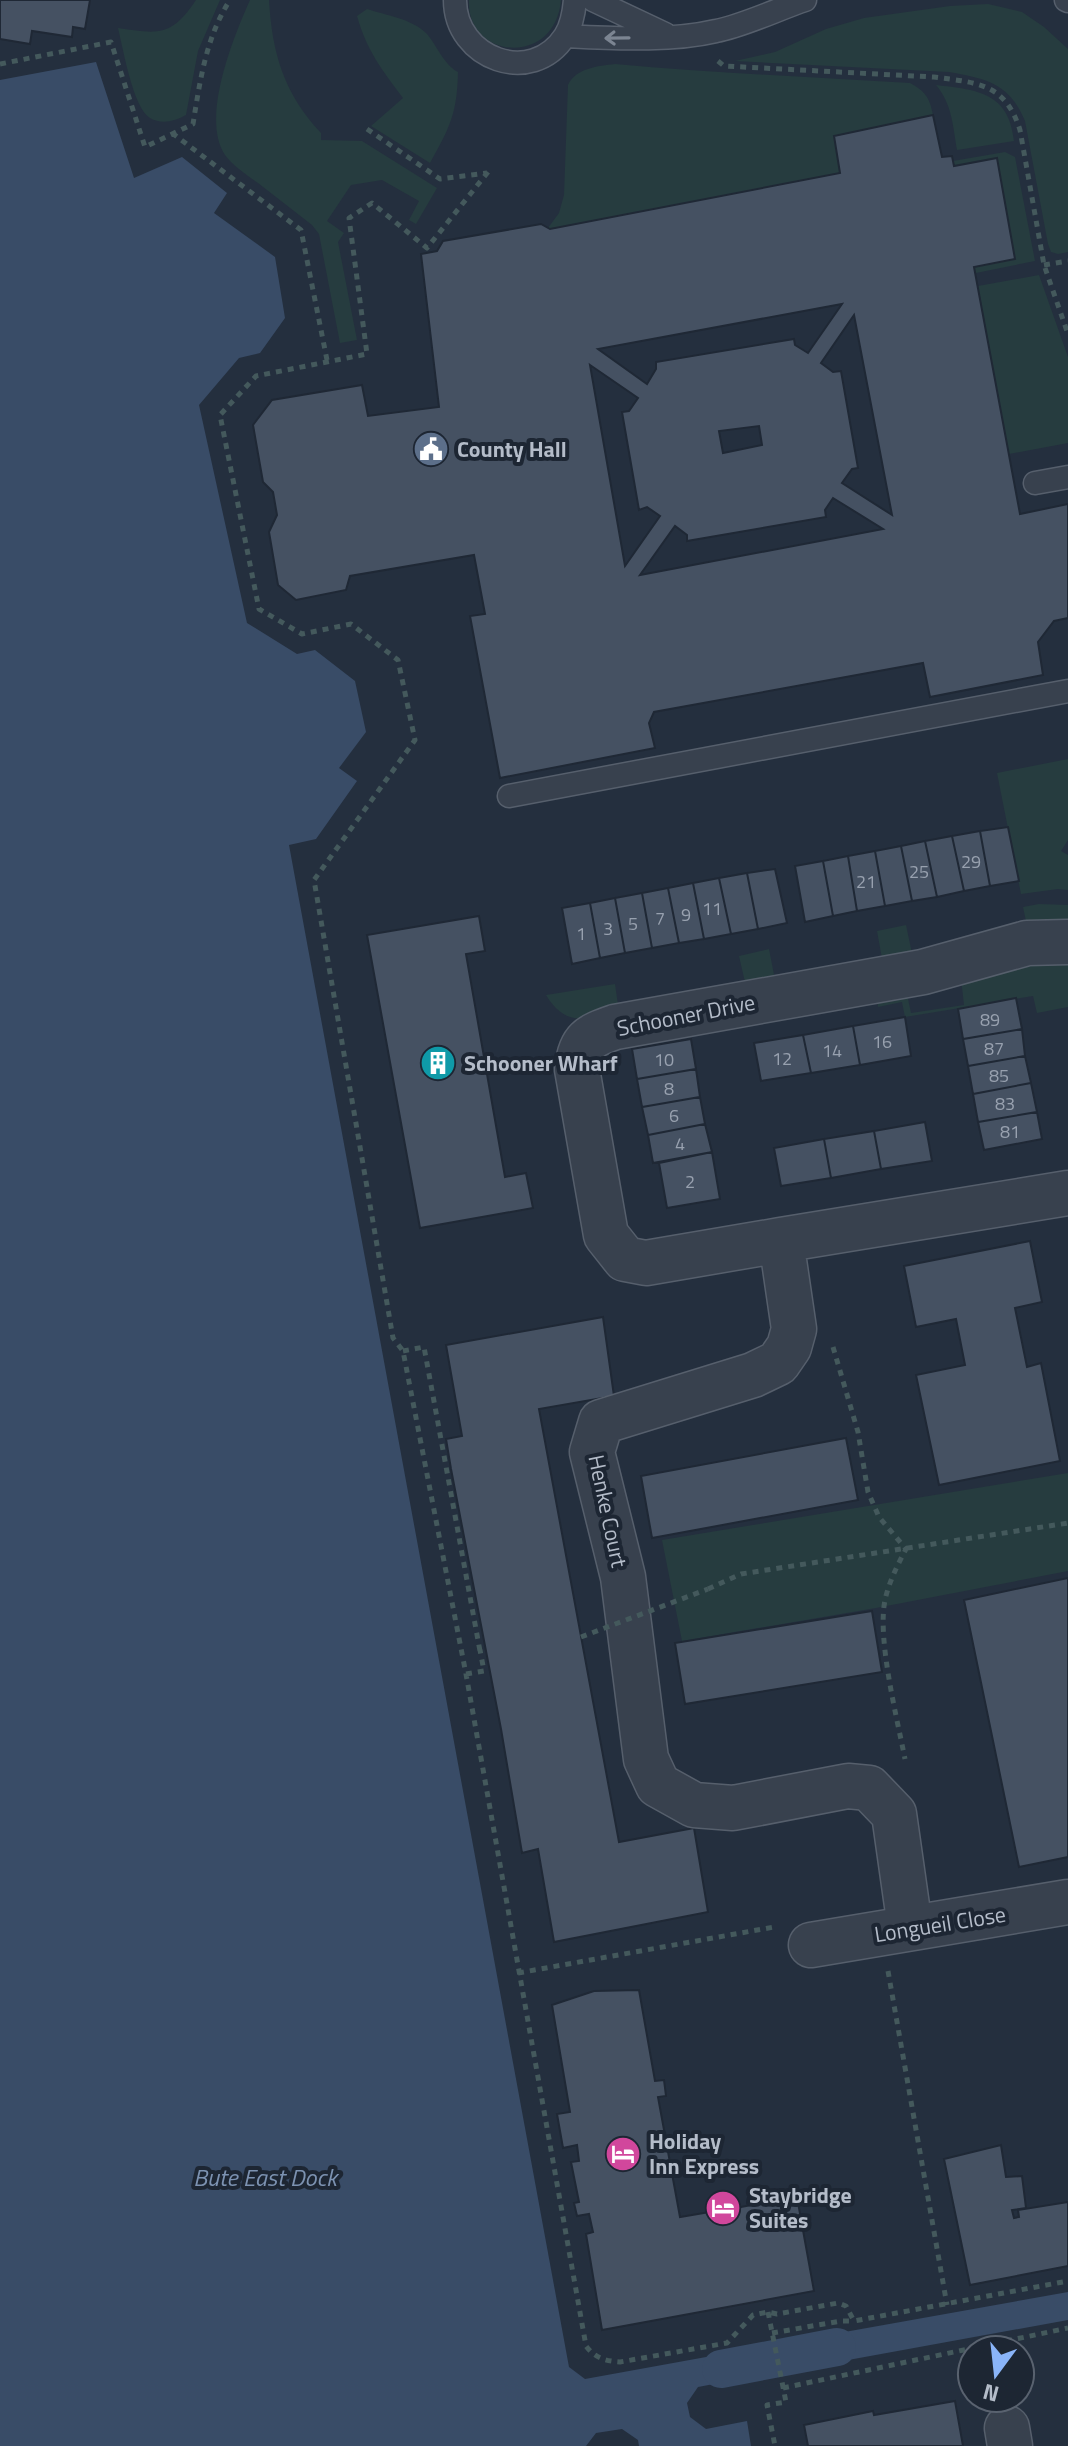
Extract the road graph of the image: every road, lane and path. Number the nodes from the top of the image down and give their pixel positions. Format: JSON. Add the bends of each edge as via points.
{"nodes":[{"id":1,"x":230,"y":0,"type":"edge"},
{"id":2,"x":455,"y":0,"type":"edge"},
{"id":3,"x":575,"y":0,"type":"edge"},
{"id":4,"x":593,"y":0,"type":"edge"},
{"id":5,"x":805,"y":0,"type":"edge"},
{"id":6,"x":680,"y":35,"type":"junction"},
{"id":7,"x":565,"y":36,"type":"junction"},
{"id":8,"x":0,"y":64,"type":"edge"},
{"id":9,"x":367,"y":129,"type":"dead end"},
{"id":10,"x":172,"y":133,"type":"junction"},
{"id":11,"x":1068,"y":261,"type":"edge"},
{"id":12,"x":1044,"y":265,"type":"junction"},
{"id":13,"x":1068,"y":334,"type":"edge"},
{"id":14,"x":327,"y":360,"type":"junction"},
{"id":15,"x":1068,"y":477,"type":"edge"},
{"id":16,"x":1035,"y":483,"type":"dead end"},
{"id":17,"x":1068,"y":691,"type":"edge"},
{"id":18,"x":509,"y":796,"type":"dead end"},
{"id":19,"x":1048,"y":943,"type":"edge"},
{"id":20,"x":1068,"y":1193,"type":"edge"},
{"id":21,"x":781,"y":1240,"type":"junction"},
{"id":22,"x":831,"y":1339,"type":"dead end"},
{"id":23,"x":403,"y":1351,"type":"junction"},
{"id":24,"x":1068,"y":1523,"type":"edge"},
{"id":25,"x":906,"y":1549,"type":"junction"},
{"id":26,"x":581,"y":1637,"type":"dead end"},
{"id":27,"x":466,"y":1674,"type":"junction"},
{"id":28,"x":905,"y":1759,"type":"dead end"},
{"id":29,"x":1068,"y":1902,"type":"edge"},
{"id":30,"x":895,"y":1930,"type":"junction"},
{"id":31,"x":811,"y":1945,"type":"joint"},
{"id":32,"x":518,"y":1973,"type":"junction"},
{"id":33,"x":1068,"y":2281,"type":"edge"},
{"id":34,"x":947,"y":2305,"type":"junction"},
{"id":35,"x":768,"y":2312,"type":"junction"},
{"id":36,"x":854,"y":2321,"type":"junction"},
{"id":37,"x":1068,"y":2328,"type":"edge"},
{"id":38,"x":773,"y":2336,"type":"junction"},
{"id":39,"x":783,"y":2388,"type":"junction"},
{"id":40,"x":775,"y":2446,"type":"edge"}],
"edges":[{"from":1,"to":10,"type":"path","via":[[202,67],[193,124]]},
{"from":2,"to":7,"type":"lane","via":[[462,32],[493,58],[533,60]]},
{"from":3,"to":7,"type":"lane"},
{"from":4,"to":6,"type":"lane"},
{"from":5,"to":6,"type":"lane","via":[[717,31]]},
{"from":6,"to":7,"type":"lane","one_way":true},
{"from":6,"to":12,"type":"path","via":[[724,66],[934,77],[991,89],[1014,110]]},
{"from":8,"to":10,"type":"path","via":[[111,42],[145,147]]},
{"from":9,"to":14,"type":"path","via":[[440,179],[488,172],[427,248],[372,203],[349,218],[367,354]]},
{"from":10,"to":14,"type":"path","via":[[301,230]]},
{"from":11,"to":12,"type":"path"},
{"from":12,"to":13,"type":"path"},
{"from":14,"to":23,"type":"path","via":[[256,376],[220,415],[259,609],[302,634],[351,624],[398,660],[415,740],[314,880],[393,1338]]},
{"from":15,"to":16,"type":"lane"},
{"from":17,"to":18,"type":"lane"},
{"from":19,"to":21,"type":"street","name":"Schooner Drive","via":[[923,972],[615,1027],[586,1040],[577,1069],[606,1235],[625,1259],[646,1263]]},
{"from":20,"to":21,"type":"street"},
{"from":21,"to":30,"type":"street","name":"Henke Court","via":[[794,1329],[778,1363],[601,1422],[592,1452],[623,1577],[646,1759],[658,1785],[694,1805],[733,1808],[848,1786],[869,1788],[894,1814]]},
{"from":22,"to":25,"type":"path","via":[[858,1432],[868,1492],[879,1517]]},
{"from":23,"to":27,"type":"path"},
{"from":23,"to":27,"type":"path","via":[[424,1347],[484,1671]]},
{"from":24,"to":25,"type":"path"},
{"from":25,"to":26,"type":"path","bridge":true,"via":[[741,1574]]},
{"from":25,"to":28,"type":"path","via":[[884,1603],[884,1635]]},
{"from":27,"to":32,"type":"path"},
{"from":29,"to":30,"type":"street","name":"Longueil Close"},
{"from":30,"to":31,"type":"street","name":"Longueil Close"},
{"from":30,"to":34,"type":"path"},
{"from":31,"to":32,"type":"path","via":[[788,1925]]},
{"from":32,"to":35,"type":"path","via":[[586,2346],[593,2355],[620,2362],[727,2343],[753,2315]]},
{"from":33,"to":34,"type":"path"},
{"from":34,"to":36,"type":"path"},
{"from":35,"to":36,"type":"path","via":[[838,2303]]},
{"from":35,"to":38,"type":"path"},
{"from":36,"to":38,"type":"path"},
{"from":37,"to":39,"type":"path"},
{"from":38,"to":39,"type":"path"},
{"from":39,"to":40,"type":"path","via":[[786,2402],[767,2405]]}]}
